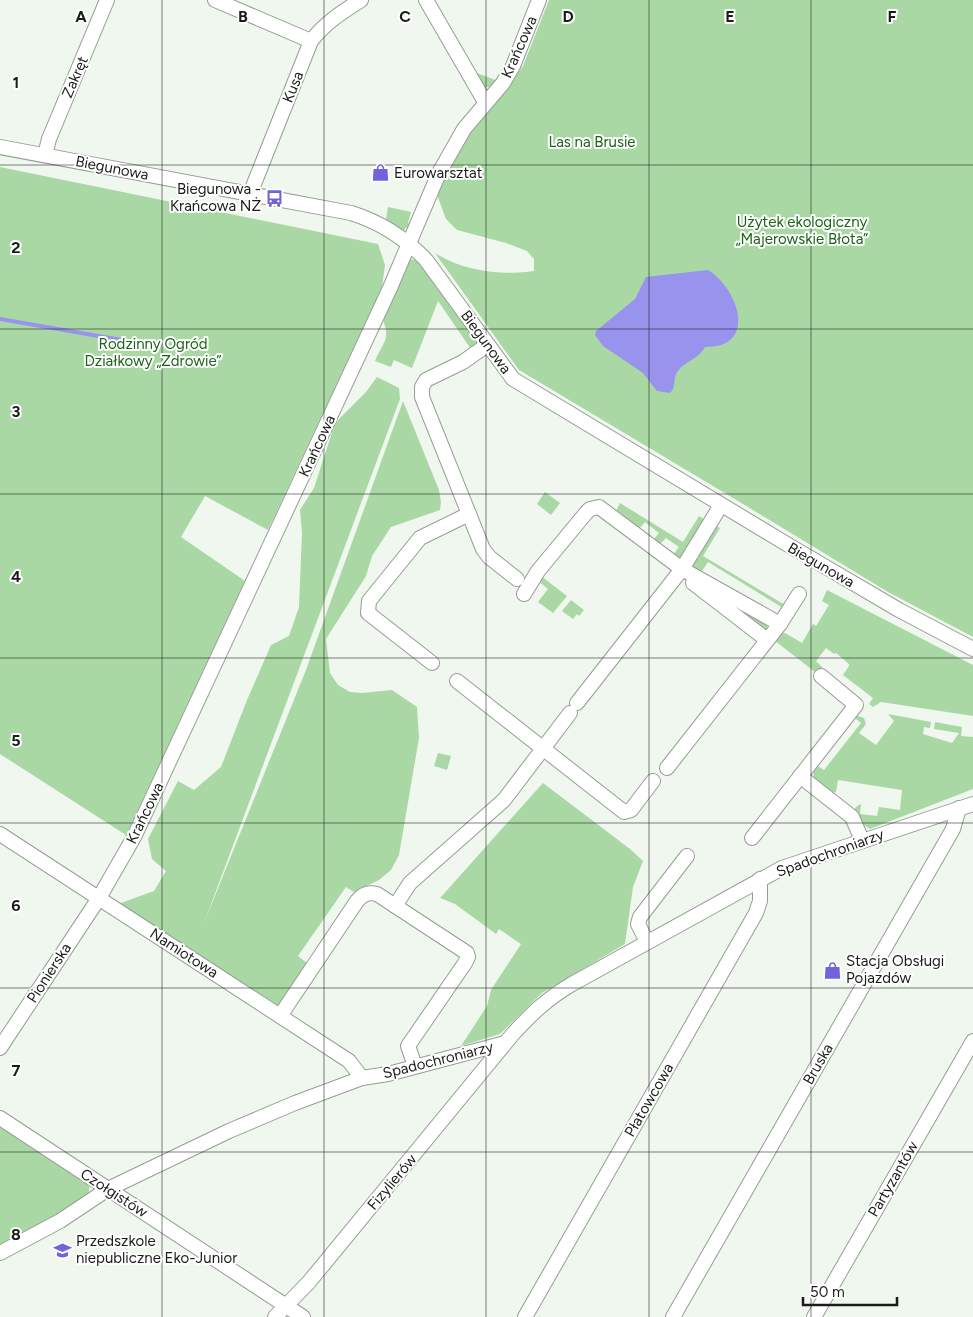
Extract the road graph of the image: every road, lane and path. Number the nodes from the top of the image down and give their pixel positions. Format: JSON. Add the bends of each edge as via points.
{"nodes":[{"id":1,"x":107,"y":0,"type":"edge"},
{"id":2,"x":216,"y":0,"type":"edge"},
{"id":3,"x":361,"y":0,"type":"edge"},
{"id":4,"x":426,"y":0,"type":"edge"},
{"id":5,"x":539,"y":0,"type":"edge"},
{"id":6,"x":312,"y":41,"type":"junction"},
{"id":7,"x":485,"y":102,"type":"junction"},
{"id":8,"x":0,"y":147,"type":"edge"},
{"id":9,"x":45,"y":155,"type":"junction"},
{"id":10,"x":250,"y":194,"type":"junction"},
{"id":11,"x":409,"y":244,"type":"junction"},
{"id":12,"x":487,"y":345,"type":"junction"},
{"id":13,"x":721,"y":505,"type":"junction"},
{"id":14,"x":469,"y":514,"type":"junction"},
{"id":15,"x":682,"y":569,"type":"junction"},
{"id":16,"x":517,"y":579,"type":"dead end"},
{"id":17,"x":524,"y":594,"type":"dead end"},
{"id":18,"x":799,"y":594,"type":"dead end"},
{"id":19,"x":780,"y":624,"type":"junction"},
{"id":20,"x":767,"y":640,"type":"junction"},
{"id":21,"x":973,"y":649,"type":"edge"},
{"id":22,"x":432,"y":663,"type":"dead end"},
{"id":23,"x":821,"y":676,"type":"dead end"},
{"id":24,"x":457,"y":681,"type":"dead end"},
{"id":25,"x":544,"y":748,"type":"junction"},
{"id":26,"x":666,"y":768,"type":"dead end"},
{"id":27,"x":800,"y":776,"type":"junction"},
{"id":28,"x":653,"y":781,"type":"dead end"},
{"id":29,"x":973,"y":804,"type":"edge"},
{"id":30,"x":959,"y":808,"type":"junction"},
{"id":31,"x":0,"y":834,"type":"edge"},
{"id":32,"x":752,"y":838,"type":"dead end"},
{"id":33,"x":862,"y":840,"type":"junction"},
{"id":34,"x":687,"y":856,"type":"dead end"},
{"id":35,"x":760,"y":879,"type":"junction"},
{"id":36,"x":99,"y":898,"type":"junction"},
{"id":37,"x":395,"y":906,"type":"junction"},
{"id":38,"x":647,"y":942,"type":"junction"},
{"id":39,"x":280,"y":1016,"type":"junction"},
{"id":40,"x":973,"y":1041,"type":"edge"},
{"id":41,"x":506,"y":1043,"type":"junction"},
{"id":42,"x":0,"y":1048,"type":"edge"},
{"id":43,"x":415,"y":1066,"type":"junction"},
{"id":44,"x":362,"y":1078,"type":"junction"},
{"id":45,"x":0,"y":1118,"type":"edge"},
{"id":46,"x":108,"y":1189,"type":"junction"},
{"id":47,"x":0,"y":1253,"type":"edge"},
{"id":48,"x":286,"y":1306,"type":"junction"},
{"id":49,"x":274,"y":1317,"type":"edge"},
{"id":50,"x":303,"y":1317,"type":"edge"},
{"id":51,"x":525,"y":1317,"type":"edge"},
{"id":52,"x":673,"y":1317,"type":"edge"},
{"id":53,"x":814,"y":1317,"type":"edge"}],
"edges":[{"from":1,"to":9,"type":"street","name":"Zakręt"},
{"from":2,"to":6,"type":"street"},
{"from":3,"to":6,"type":"street","name":"Kusa","via":[[330,20]]},
{"from":4,"to":7,"type":"street"},
{"from":5,"to":7,"type":"street","name":"Krańcowa","via":[[514,66]]},
{"from":6,"to":10,"type":"street","name":"Kusa"},
{"from":7,"to":11,"type":"street","name":"Krańcowa","via":[[464,128],[445,161]]},
{"from":8,"to":9,"type":"street","name":"Biegunowa"},
{"from":9,"to":10,"type":"street","name":"Biegunowa"},
{"from":10,"to":11,"type":"street","name":"Biegunowa","via":[[351,213],[382,226]]},
{"from":11,"to":12,"type":"street","name":"Biegunowa","via":[[431,266]]},
{"from":11,"to":36,"type":"street","name":"Krańcowa","via":[[145,815]]},
{"from":12,"to":13,"type":"street","name":"Biegunowa","via":[[506,372],[517,381]]},
{"from":12,"to":14,"type":"street","via":[[463,362],[426,380],[422,387],[422,397]]},
{"from":13,"to":15,"type":"street"},
{"from":13,"to":21,"type":"street","name":"Biegunowa","via":[[899,610]]},
{"from":14,"to":16,"type":"street","via":[[482,549]]},
{"from":14,"to":22,"type":"street","via":[[420,538],[369,601],[367,608],[368,613]]},
{"from":15,"to":17,"type":"street","via":[[602,508],[595,508],[586,513]]},
{"from":15,"to":19,"type":"street"},
{"from":15,"to":20,"type":"street","via":[[691,582]]},
{"from":15,"to":25,"type":"street"},
{"from":18,"to":19,"type":"street"},
{"from":19,"to":20,"type":"street"},
{"from":20,"to":26,"type":"street"},
{"from":23,"to":27,"type":"street","via":[[856,705]]},
{"from":24,"to":25,"type":"street"},
{"from":25,"to":28,"type":"street","via":[[624,812],[631,810]]},
{"from":25,"to":37,"type":"street","via":[[504,800],[410,884]]},
{"from":27,"to":32,"type":"street"},
{"from":27,"to":33,"type":"street","via":[[852,817]]},
{"from":29,"to":30,"type":"street","name":"Spadochroniarzy"},
{"from":30,"to":33,"type":"street","name":"Spadochroniarzy"},
{"from":30,"to":52,"type":"street","name":"Bruska","via":[[953,829]]},
{"from":31,"to":36,"type":"street","name":"Namiotowa"},
{"from":33,"to":35,"type":"street","name":"Spadochroniarzy","via":[[794,863]]},
{"from":34,"to":38,"type":"street","via":[[640,917],[638,924]]},
{"from":35,"to":38,"type":"street","name":"Spadochroniarzy"},
{"from":35,"to":51,"type":"street","name":"Płatowcowa","via":[[760,901],[756,913]]},
{"from":36,"to":39,"type":"street","name":"Namiotowa"},
{"from":36,"to":42,"type":"street","name":"Pionierska"},
{"from":37,"to":39,"type":"street","via":[[370,892],[361,897]]},
{"from":37,"to":43,"type":"street","via":[[468,953],[408,1046]]},
{"from":38,"to":41,"type":"street","name":"Spadochroniarzy","via":[[548,999]]},
{"from":39,"to":44,"type":"street","name":"Namiotowa","via":[[349,1061]]},
{"from":40,"to":53,"type":"street","name":"Partyzantów"},
{"from":41,"to":43,"type":"street","name":"Spadochroniarzy"},
{"from":41,"to":48,"type":"street","name":"Fizylierów"},
{"from":43,"to":44,"type":"street","name":"Spadochroniarzy"},
{"from":44,"to":46,"type":"street","name":"Spadochroniarzy","via":[[278,1110]]},
{"from":45,"to":46,"type":"street","name":"Czołgistów"},
{"from":46,"to":47,"type":"street","name":"Spadochroniarzy"},
{"from":46,"to":48,"type":"street","name":"Czołgistów"},
{"from":48,"to":49,"type":"street","name":"Fizylierów"},
{"from":48,"to":50,"type":"street","name":"Czołgistów"}]}
